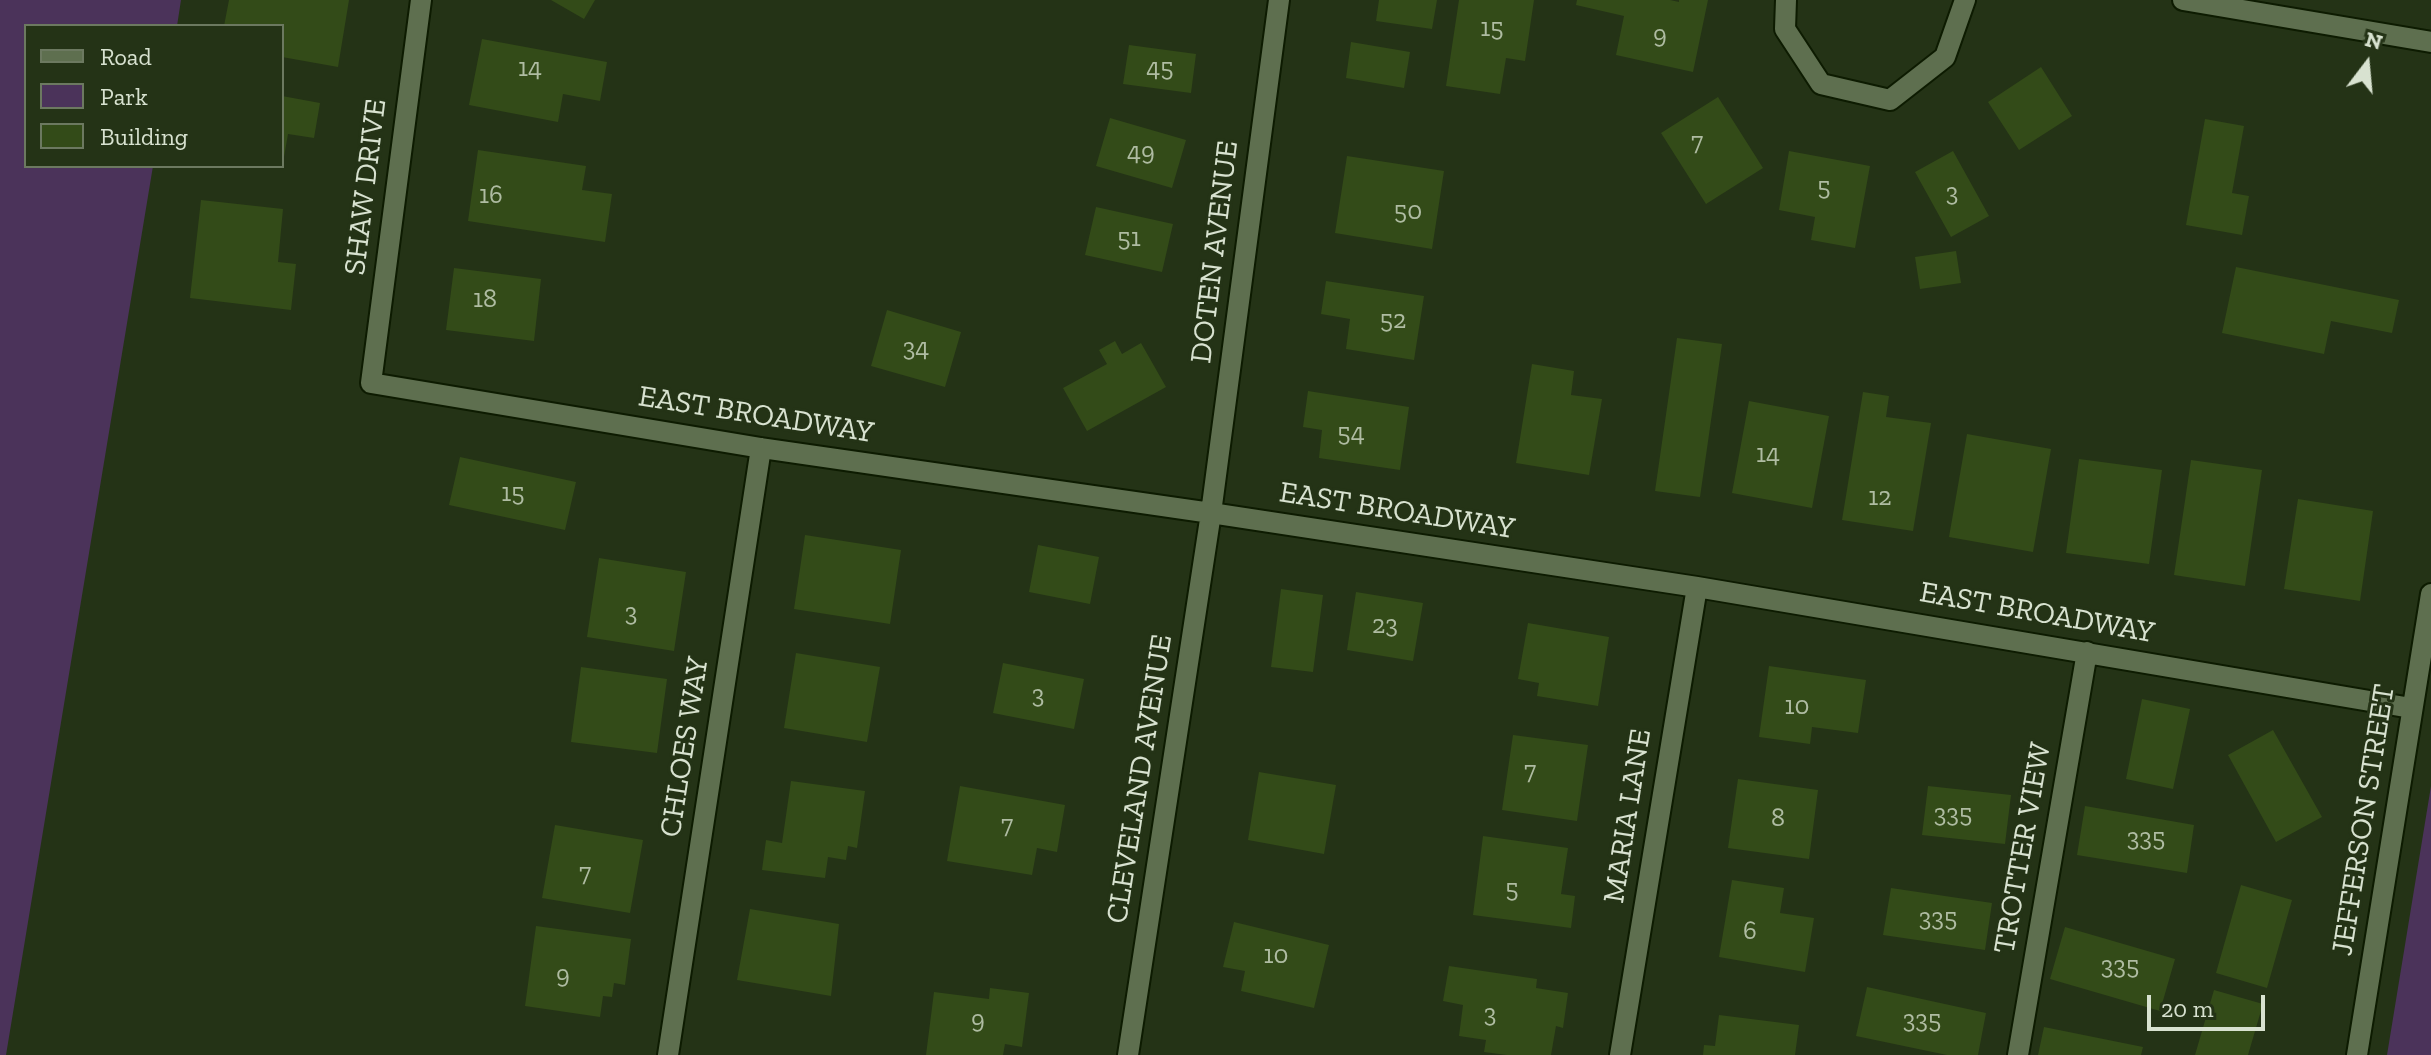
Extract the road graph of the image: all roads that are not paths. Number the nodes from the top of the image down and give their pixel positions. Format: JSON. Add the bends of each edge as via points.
{"nodes":[{"id":1,"x":421,"y":0,"type":"edge"},
{"id":2,"x":1279,"y":0,"type":"edge"},
{"id":3,"x":1786,"y":0,"type":"edge"},
{"id":4,"x":1965,"y":0,"type":"edge"},
{"id":5,"x":2183,"y":0,"type":"edge"},
{"id":6,"x":2431,"y":42,"type":"edge"},
{"id":7,"x":371,"y":383,"type":"joint"},
{"id":8,"x":761,"y":448,"type":"junction"},
{"id":9,"x":1211,"y":513,"type":"junction"},
{"id":10,"x":1697,"y":587,"type":"junction"},
{"id":11,"x":2431,"y":594,"type":"edge"},
{"id":12,"x":2087,"y":652,"type":"junction"},
{"id":13,"x":2411,"y":708,"type":"junction"},
{"id":14,"x":668,"y":1055,"type":"edge"},
{"id":15,"x":1128,"y":1055,"type":"edge"},
{"id":16,"x":1620,"y":1055,"type":"edge"},
{"id":17,"x":2018,"y":1055,"type":"edge"},
{"id":18,"x":2357,"y":1055,"type":"edge"}],
"edges":[{"from":1,"to":7,"type":"street","name":"SHAW DRIVE"},
{"from":2,"to":9,"type":"street","name":"DOTEN AVENUE"},
{"from":3,"to":4,"type":"street","via":[[1785,29],[1821,84],[1890,100],[1945,57]]},
{"from":5,"to":6,"type":"street"},
{"from":7,"to":8,"type":"street","name":"EAST BROADWAY"},
{"from":8,"to":9,"type":"street","name":"EAST BROADWAY"},
{"from":8,"to":14,"type":"street","name":"CHLOES WAY"},
{"from":9,"to":10,"type":"street","name":"EAST BROADWAY"},
{"from":9,"to":15,"type":"street","name":"CLEVELAND AVENUE"},
{"from":10,"to":12,"type":"street","name":"EAST BROADWAY"},
{"from":10,"to":16,"type":"street","name":"MARIA LANE"},
{"from":11,"to":13,"type":"street","name":"JEFFERSON STREET"},
{"from":12,"to":13,"type":"street","name":"EAST BROADWAY"},
{"from":12,"to":17,"type":"street","name":"TROTTER VIEW"},
{"from":13,"to":18,"type":"street","name":"JEFFERSON STREET"}]}
